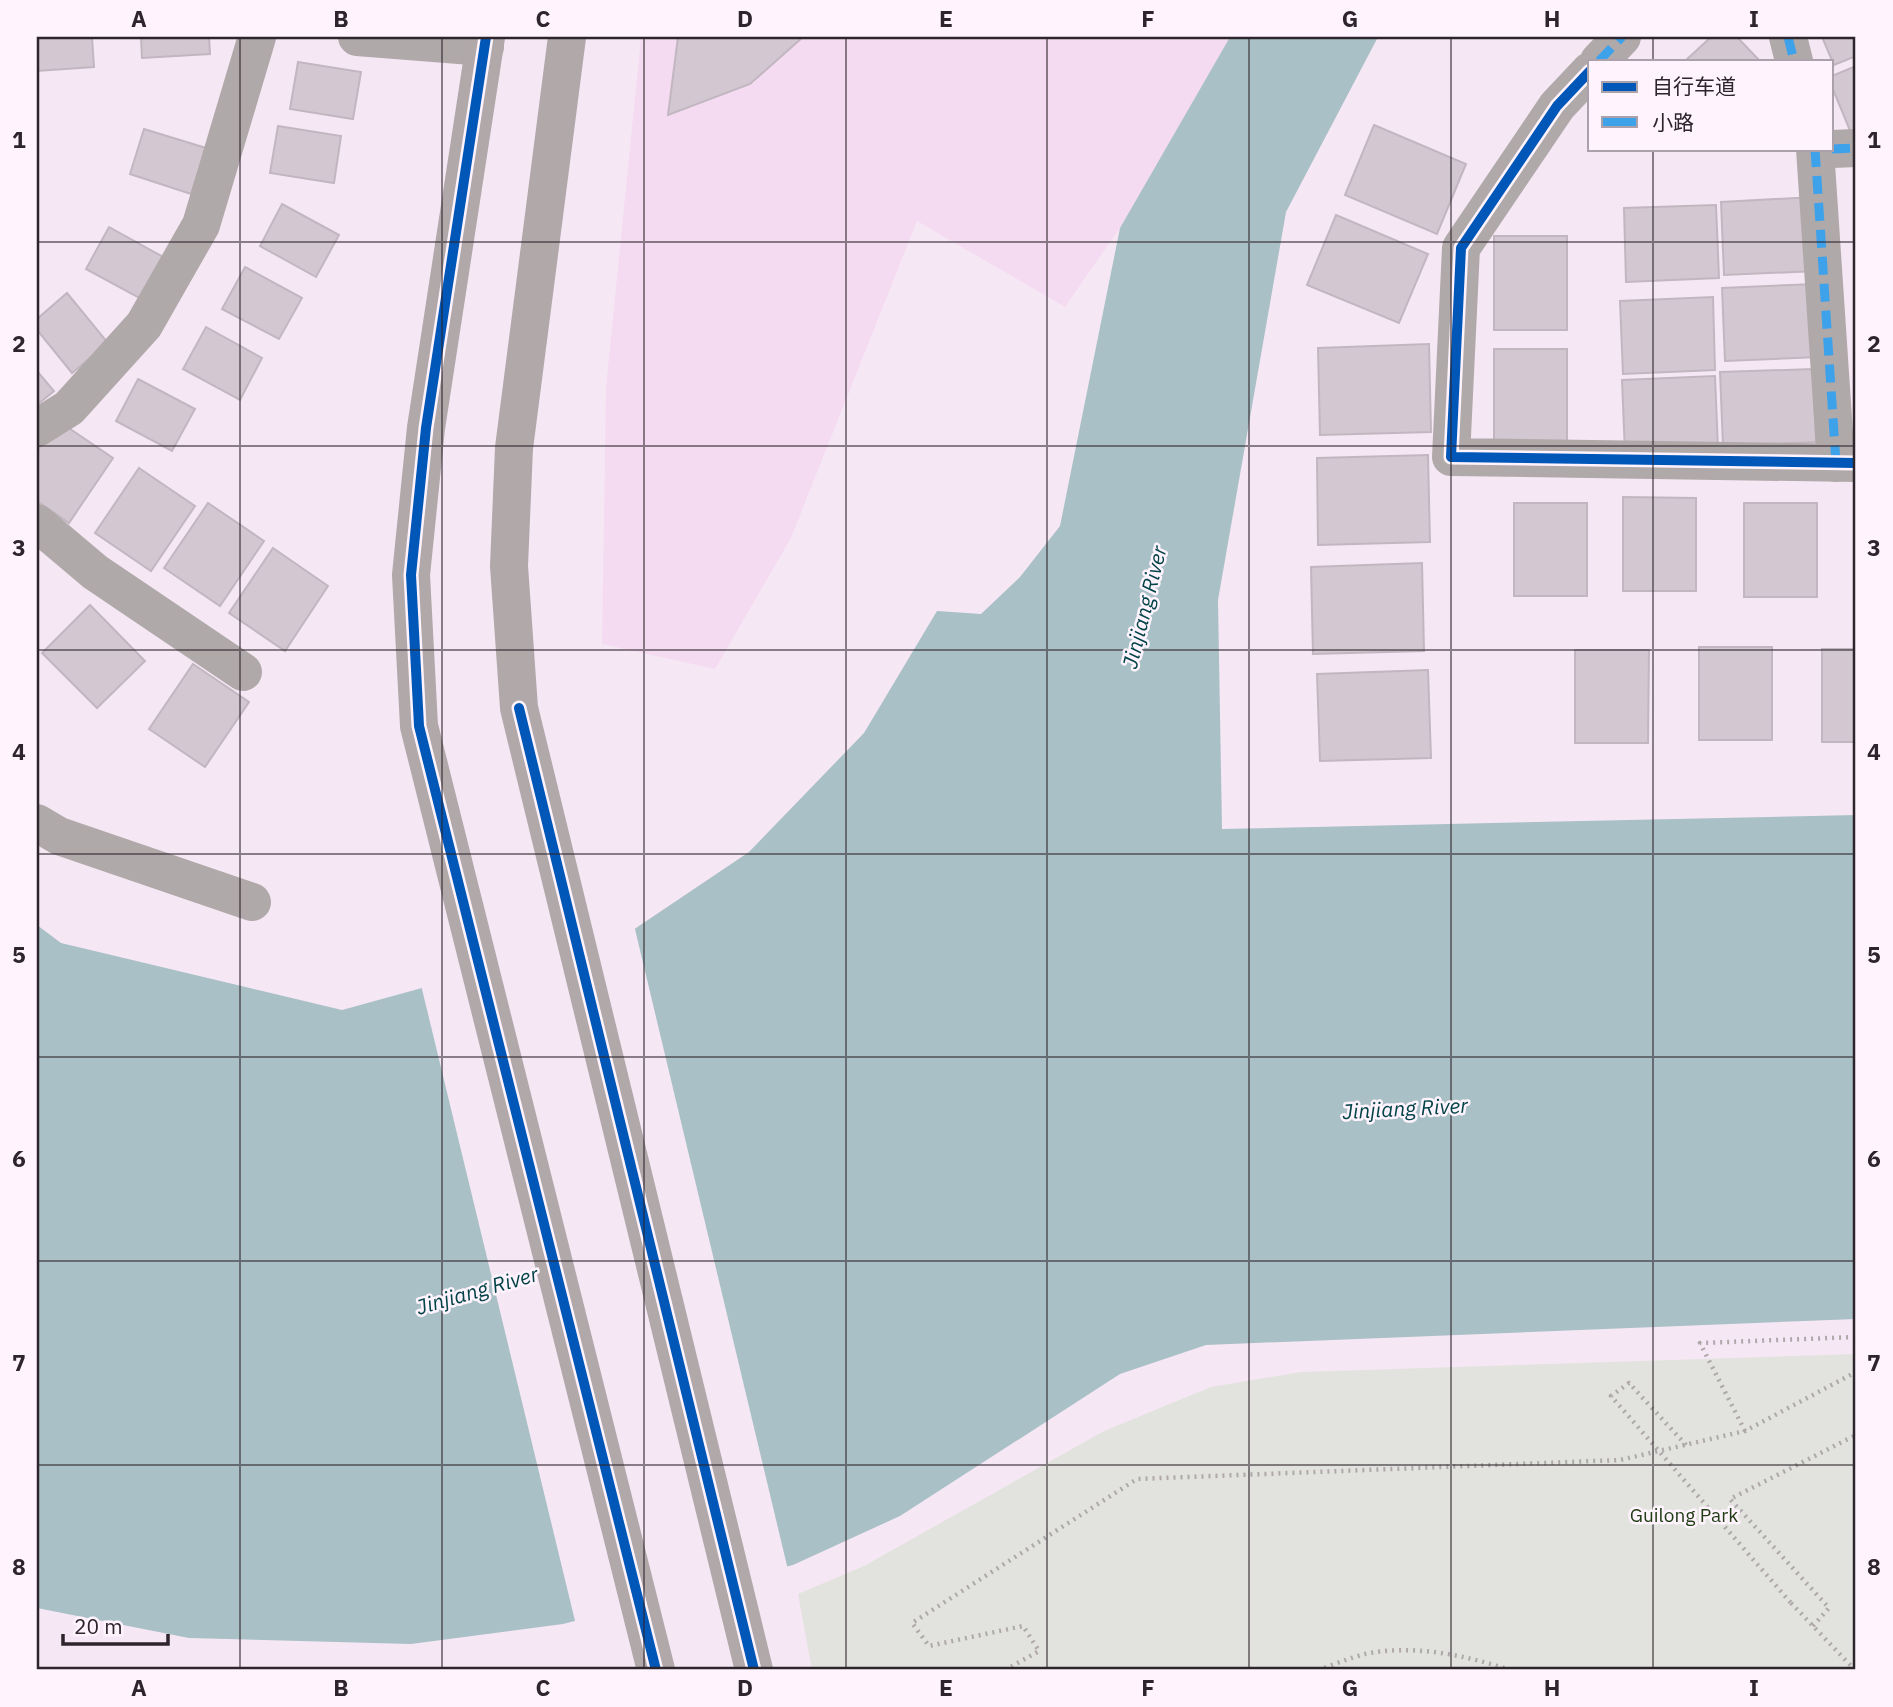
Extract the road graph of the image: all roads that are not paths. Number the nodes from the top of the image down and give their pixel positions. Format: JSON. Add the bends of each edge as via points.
{"nodes":[{"id":1,"x":257,"y":37,"type":"edge"},
{"id":2,"x":357,"y":37,"type":"edge"},
{"id":3,"x":567,"y":37,"type":"edge"},
{"id":4,"x":1622,"y":37,"type":"edge"},
{"id":5,"x":1788,"y":37,"type":"edge"},
{"id":6,"x":486,"y":42,"type":"edge"},
{"id":7,"x":1600,"y":60,"type":"edge"},
{"id":8,"x":1794,"y":60,"type":"edge"},
{"id":9,"x":1588,"y":73,"type":"edge"},
{"id":10,"x":1856,"y":148,"type":"edge"},
{"id":11,"x":1834,"y":149,"type":"edge"},
{"id":12,"x":1815,"y":150,"type":"edge"},
{"id":13,"x":37,"y":429,"type":"edge"},
{"id":14,"x":1846,"y":463,"type":"edge"},
{"id":15,"x":37,"y":523,"type":"edge"},
{"id":16,"x":243,"y":672,"type":"dead end"},
{"id":17,"x":37,"y":823,"type":"edge"},
{"id":18,"x":252,"y":902,"type":"dead end"},
{"id":19,"x":656,"y":1670,"type":"edge"},
{"id":20,"x":754,"y":1670,"type":"edge"}],
"edges":[{"from":1,"to":13,"type":"street","via":[[201,225],[144,325],[69,408]]},
{"from":2,"to":6,"type":"street"},
{"from":3,"to":20,"type":"main road","via":[[514,448],[509,566],[519,708]]},
{"from":4,"to":7,"type":"street"},
{"from":5,"to":8,"type":"street"},
{"from":6,"to":19,"type":"main road","via":[[426,428],[411,575],[419,726]]},
{"from":9,"to":14,"type":"street","via":[[1557,106],[1461,248],[1451,457]]},
{"from":10,"to":11,"type":"street"},
{"from":12,"to":14,"type":"street"},
{"from":15,"to":16,"type":"street","via":[[95,572]]},
{"from":17,"to":18,"type":"street","via":[[59,835]]}]}
